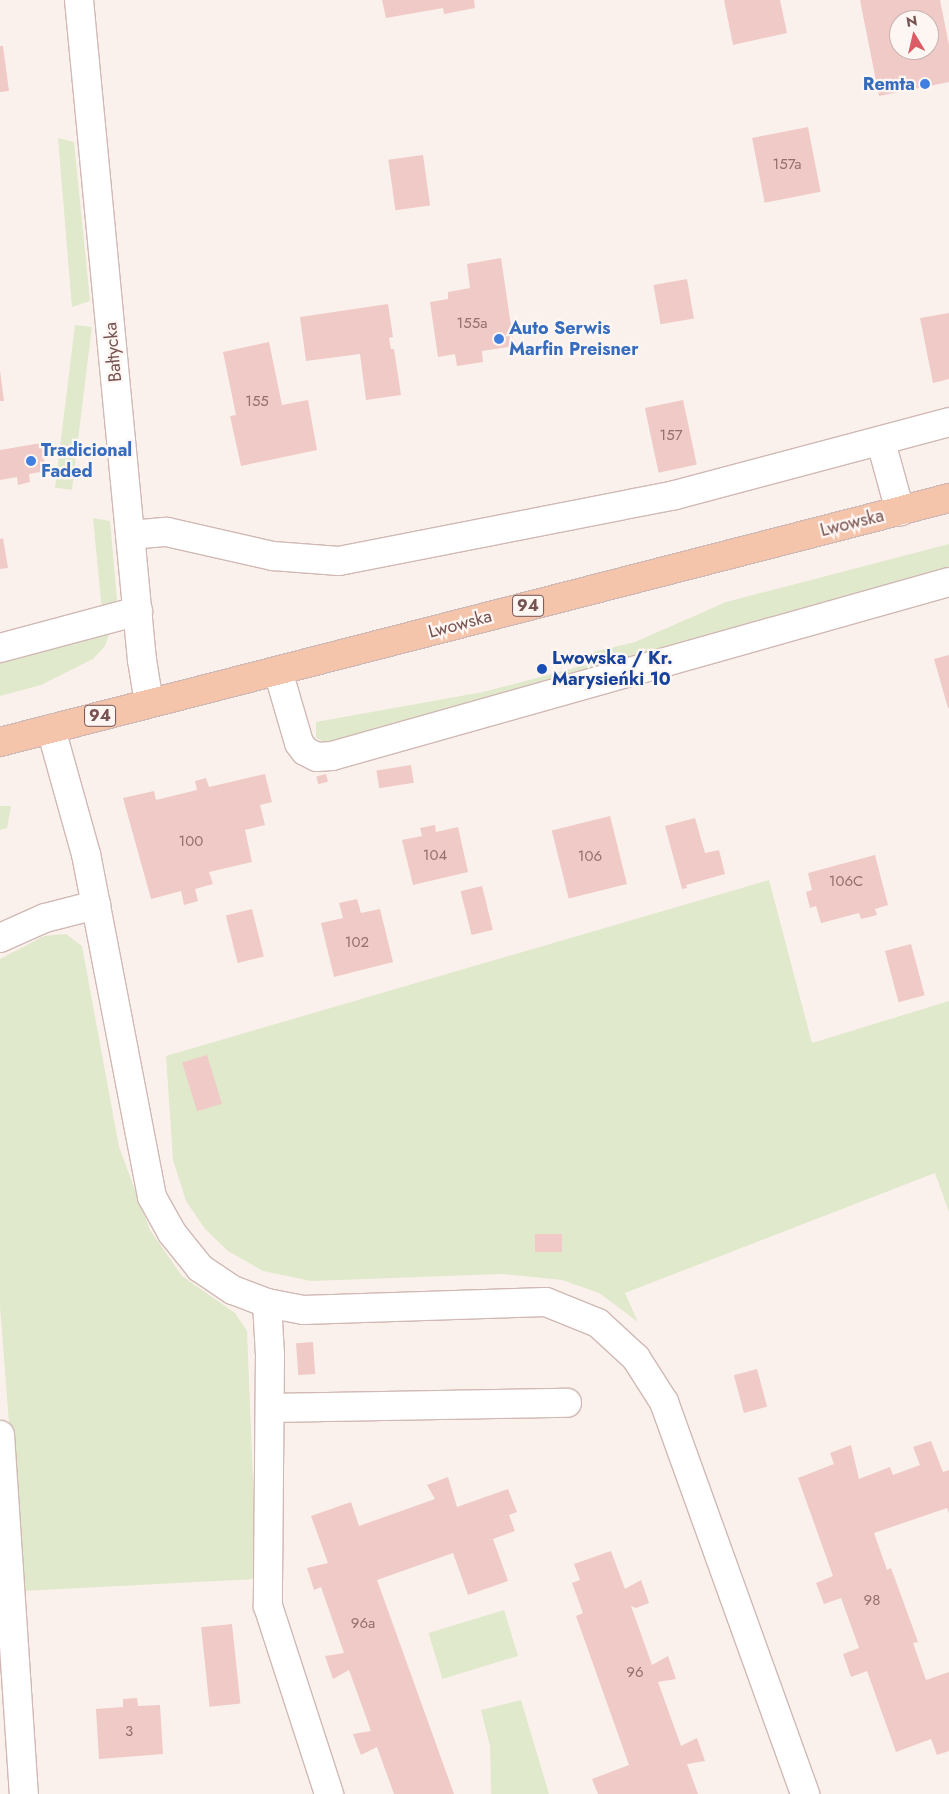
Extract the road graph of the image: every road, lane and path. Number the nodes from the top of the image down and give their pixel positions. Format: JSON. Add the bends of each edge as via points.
{"nodes":[{"id":1,"x":79,"y":0,"type":"edge"},
{"id":2,"x":949,"y":422,"type":"edge"},
{"id":3,"x":881,"y":442,"type":"junction"},
{"id":4,"x":949,"y":498,"type":"edge"},
{"id":5,"x":900,"y":511,"type":"junction"},
{"id":6,"x":130,"y":535,"type":"junction"},
{"id":7,"x":949,"y":582,"type":"edge"},
{"id":8,"x":138,"y":611,"type":"junction"},
{"id":9,"x":0,"y":648,"type":"edge"},
{"id":10,"x":278,"y":671,"type":"junction"},
{"id":11,"x":149,"y":704,"type":"junction"},
{"id":12,"x":51,"y":729,"type":"junction"},
{"id":13,"x":0,"y":742,"type":"edge"},
{"id":14,"x":96,"y":905,"type":"junction"},
{"id":15,"x":0,"y":938,"type":"edge"},
{"id":16,"x":267,"y":1303,"type":"junction"},
{"id":17,"x":568,"y":1402,"type":"dead end"},
{"id":18,"x":270,"y":1408,"type":"junction"},
{"id":19,"x":0,"y":1435,"type":"edge"},
{"id":20,"x":3,"y":1520,"type":"edge"},
{"id":21,"x":24,"y":1794,"type":"edge"},
{"id":22,"x":329,"y":1794,"type":"edge"},
{"id":23,"x":805,"y":1794,"type":"edge"}],
"edges":[{"from":1,"to":6,"type":"street","name":"Bałtycka"},
{"from":2,"to":3,"type":"street"},
{"from":3,"to":5,"type":"street"},
{"from":3,"to":6,"type":"street","via":[[676,495],[339,561],[274,556],[167,532]]},
{"from":4,"to":5,"type":"main road","name":"Lwowska","number":"94"},
{"from":5,"to":10,"type":"main road","name":"Lwowska","number":"94"},
{"from":6,"to":8,"type":"street","name":"Bałtycka"},
{"from":7,"to":10,"type":"street","via":[[332,756],[317,757],[305,751],[299,743]]},
{"from":8,"to":9,"type":"street"},
{"from":8,"to":11,"type":"street","name":"Bałtycka"},
{"from":10,"to":11,"type":"main road","name":"Lwowska","number":"94"},
{"from":11,"to":12,"type":"main road","name":"Lwowska","number":"94"},
{"from":12,"to":13,"type":"main road","name":"Lwowska","number":"94"},
{"from":12,"to":14,"type":"street","via":[[86,854]]},
{"from":14,"to":15,"type":"street","via":[[45,918]]},
{"from":14,"to":16,"type":"street","via":[[152,1197],[172,1233],[200,1268],[233,1290]]},
{"from":16,"to":18,"type":"street"},
{"from":16,"to":23,"type":"street","via":[[303,1310],[546,1302],[598,1323],[636,1358],[664,1402]]},
{"from":17,"to":18,"type":"street"},
{"from":18,"to":22,"type":"street","via":[[268,1606]]},
{"from":19,"to":20,"type":"street"},
{"from":20,"to":21,"type":"street"}]}
